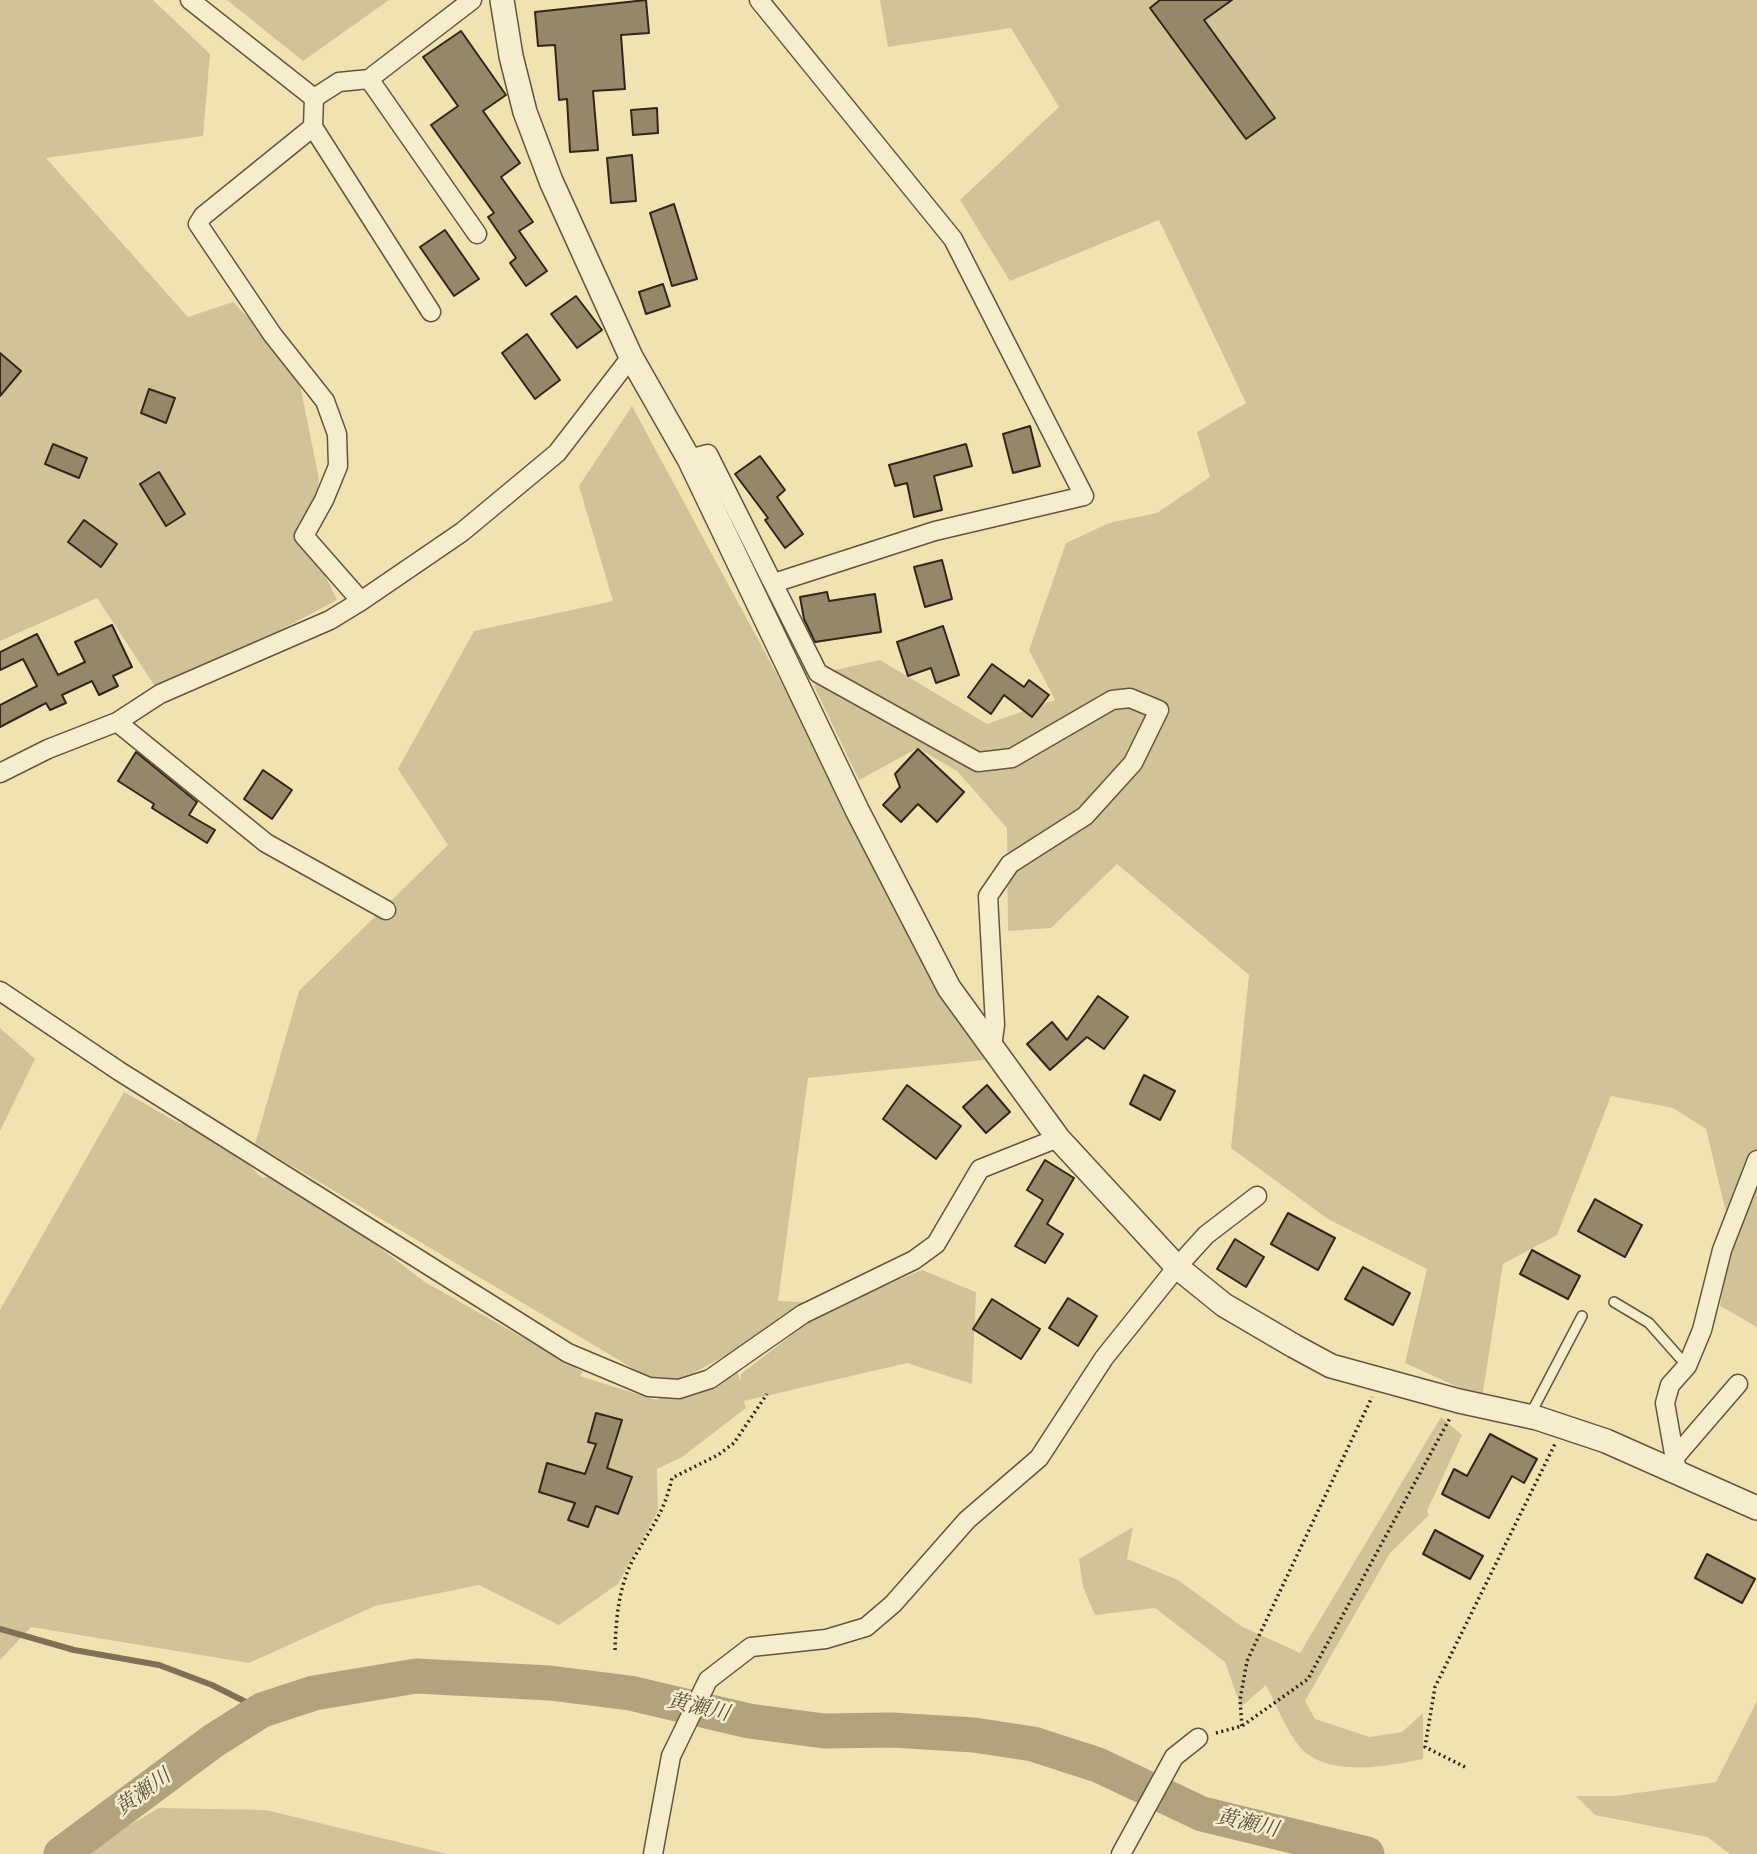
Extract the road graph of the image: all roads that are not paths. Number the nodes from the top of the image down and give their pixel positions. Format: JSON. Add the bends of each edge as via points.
{"nodes":[{"id":1,"x":190,"y":0,"type":"edge"},
{"id":2,"x":472,"y":0,"type":"edge"},
{"id":3,"x":502,"y":0,"type":"edge"},
{"id":4,"x":759,"y":0,"type":"edge"},
{"id":5,"x":369,"y":79,"type":"junction"},
{"id":6,"x":314,"y":98,"type":"junction"},
{"id":7,"x":313,"y":127,"type":"junction"},
{"id":8,"x":477,"y":234,"type":"dead end"},
{"id":9,"x":431,"y":312,"type":"dead end"},
{"id":10,"x":631,"y":357,"type":"junction"},
{"id":11,"x":689,"y":458,"type":"junction"},
{"id":12,"x":774,"y":583,"type":"junction"},
{"id":13,"x":361,"y":601,"type":"junction"},
{"id":14,"x":117,"y":722,"type":"junction"},
{"id":15,"x":0,"y":773,"type":"edge"},
{"id":16,"x":386,"y":910,"type":"dead end"},
{"id":17,"x":0,"y":991,"type":"edge"},
{"id":18,"x":992,"y":1047,"type":"junction"},
{"id":19,"x":1058,"y":1138,"type":"junction"},
{"id":20,"x":1757,"y":1160,"type":"edge"},
{"id":21,"x":1257,"y":1196,"type":"dead end"},
{"id":22,"x":1177,"y":1267,"type":"junction"},
{"id":23,"x":1614,"y":1302,"type":"dead end"},
{"id":24,"x":1582,"y":1316,"type":"dead end"},
{"id":25,"x":1687,"y":1366,"type":"junction"},
{"id":26,"x":1738,"y":1384,"type":"dead end"},
{"id":27,"x":1529,"y":1416,"type":"junction"},
{"id":28,"x":1676,"y":1464,"type":"junction"},
{"id":29,"x":1757,"y":1508,"type":"edge"},
{"id":30,"x":1198,"y":1738,"type":"road end"},
{"id":31,"x":653,"y":1854,"type":"edge"},
{"id":32,"x":1121,"y":1854,"type":"edge"}],
"edges":[{"from":1,"to":6,"type":"street"},
{"from":2,"to":5,"type":"street"},
{"from":3,"to":10,"type":"street","via":[[525,112],[551,181]]},
{"from":4,"to":12,"type":"street","via":[[953,239],[1084,496],[934,531]]},
{"from":5,"to":6,"type":"street","via":[[339,82]]},
{"from":5,"to":8,"type":"street"},
{"from":6,"to":7,"type":"street"},
{"from":7,"to":9,"type":"street"},
{"from":7,"to":13,"type":"street","via":[[198,223],[272,334],[325,401],[337,434],[338,466],[304,536]]},
{"from":10,"to":11,"type":"street"},
{"from":10,"to":13,"type":"street","via":[[557,453],[462,532]]},
{"from":11,"to":12,"type":"street","via":[[708,454]]},
{"from":11,"to":18,"type":"street","via":[[857,810],[949,988]]},
{"from":12,"to":18,"type":"street","via":[[817,673],[978,762],[1012,758],[1112,700],[1130,698],[1159,710],[1133,763],[1085,816],[1010,864],[988,896],[995,1025]]},
{"from":13,"to":14,"type":"street","via":[[330,620],[160,694]]},
{"from":14,"to":15,"type":"street"},
{"from":14,"to":16,"type":"street","via":[[267,843]]},
{"from":17,"to":19,"type":"street","via":[[119,1071],[568,1353],[649,1387],[679,1389],[710,1379],[803,1314],[914,1260],[936,1244],[980,1169]]},
{"from":18,"to":19,"type":"street"},
{"from":19,"to":22,"type":"street"},
{"from":20,"to":25,"type":"street","via":[[1722,1250],[1702,1330]]},
{"from":21,"to":22,"type":"street","via":[[1206,1235]]},
{"from":22,"to":27,"type":"street","via":[[1224,1305],[1331,1366]]},
{"from":22,"to":31,"type":"street","via":[[1104,1358],[1039,1458],[967,1520],[893,1604],[866,1627],[826,1639],[751,1647],[708,1681],[671,1756]]},
{"from":23,"to":25,"type":"lane","via":[[1649,1323]]},
{"from":24,"to":27,"type":"lane"},
{"from":25,"to":28,"type":"street","via":[[1670,1385],[1665,1404]]},
{"from":26,"to":28,"type":"street"},
{"from":27,"to":28,"type":"street"},
{"from":28,"to":29,"type":"street"},
{"from":30,"to":32,"type":"street","via":[[1174,1757]]}]}
